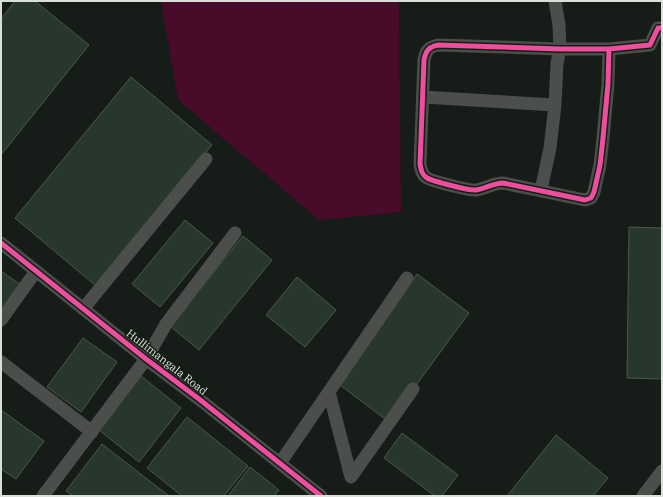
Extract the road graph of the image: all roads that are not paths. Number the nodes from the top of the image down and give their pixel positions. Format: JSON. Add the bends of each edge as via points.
{"nodes":[{"id":1,"x":555,"y":1,"type":"edge"},
{"id":2,"x":662,"y":28,"type":"edge"},
{"id":3,"x":560,"y":49,"type":"junction"},
{"id":4,"x":609,"y":49,"type":"junction"},
{"id":5,"x":423,"y":97,"type":"junction"},
{"id":6,"x":555,"y":105,"type":"junction"},
{"id":7,"x":206,"y":159,"type":"dead end"},
{"id":8,"x":541,"y":190,"type":"junction"},
{"id":9,"x":235,"y":233,"type":"dead end"},
{"id":10,"x":3,"y":249,"type":"edge"},
{"id":11,"x":36,"y":271,"type":"junction"},
{"id":12,"x":407,"y":278,"type":"dead end"},
{"id":13,"x":83,"y":309,"type":"junction"},
{"id":14,"x":1,"y":320,"type":"edge"},
{"id":15,"x":146,"y":359,"type":"junction"},
{"id":16,"x":1,"y":362,"type":"edge"},
{"id":17,"x":413,"y":389,"type":"dead end"},
{"id":18,"x":329,"y":392,"type":"junction"},
{"id":19,"x":92,"y":432,"type":"junction"},
{"id":20,"x":280,"y":463,"type":"junction"},
{"id":21,"x":662,"y":471,"type":"edge"},
{"id":22,"x":44,"y":496,"type":"edge"},
{"id":23,"x":321,"y":496,"type":"edge"},
{"id":24,"x":643,"y":496,"type":"edge"}],
"edges":[{"from":1,"to":3,"type":"street"},
{"from":2,"to":4,"type":"street","via":[[658,28],[650,45]]},
{"from":3,"to":4,"type":"street"},
{"from":3,"to":5,"type":"street","via":[[432,46],[425,54]]},
{"from":3,"to":6,"type":"street"},
{"from":4,"to":8,"type":"street","via":[[603,138],[594,192],[591,198],[586,200]]},
{"from":5,"to":6,"type":"street"},
{"from":5,"to":8,"type":"street","via":[[420,164],[427,178],[472,190],[507,183]]},
{"from":6,"to":8,"type":"street","via":[[550,148]]},
{"from":7,"to":13,"type":"street"},
{"from":9,"to":15,"type":"street","via":[[166,324]]},
{"from":10,"to":11,"type":"street","name":"Hullimangala Road"},
{"from":11,"to":13,"type":"street","name":"Hullimangala Road"},
{"from":11,"to":14,"type":"street"},
{"from":12,"to":18,"type":"street"},
{"from":13,"to":15,"type":"street","name":"Hullimangala Road"},
{"from":15,"to":19,"type":"street"},
{"from":15,"to":20,"type":"street","name":"Hullimangala Road"},
{"from":16,"to":19,"type":"street"},
{"from":17,"to":18,"type":"street","via":[[351,477]]},
{"from":18,"to":20,"type":"street"},
{"from":19,"to":22,"type":"street"},
{"from":20,"to":23,"type":"street","name":"Hullimangala Road"},
{"from":21,"to":24,"type":"street"}]}
